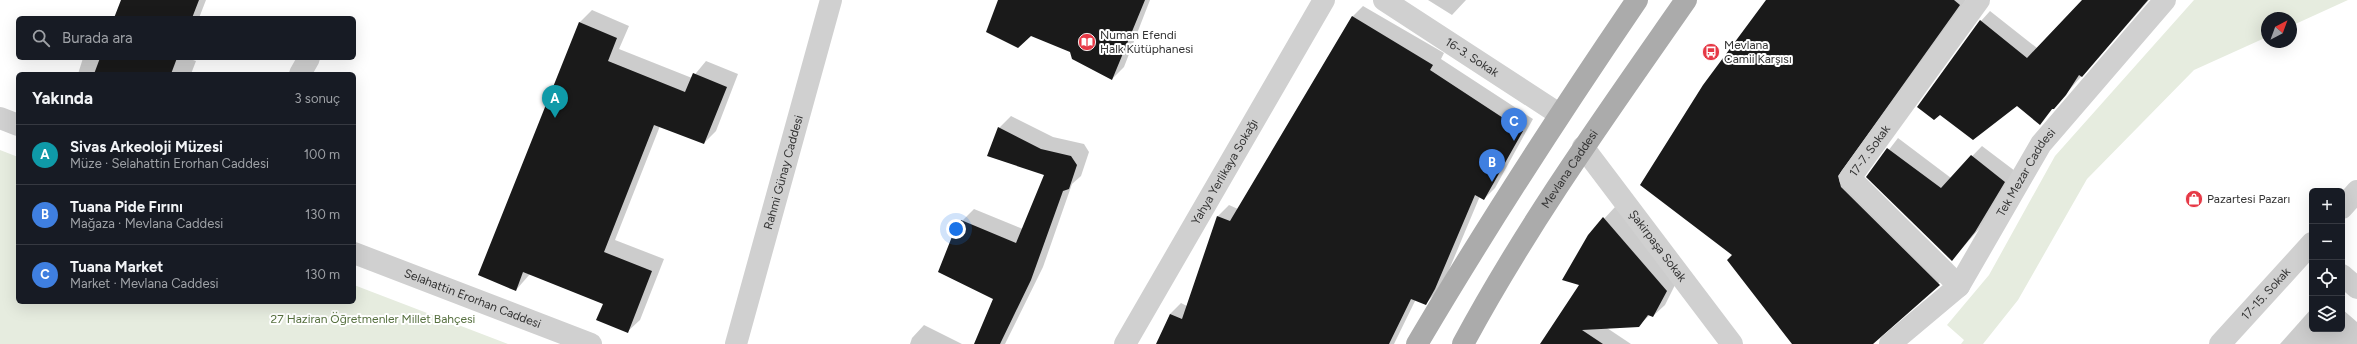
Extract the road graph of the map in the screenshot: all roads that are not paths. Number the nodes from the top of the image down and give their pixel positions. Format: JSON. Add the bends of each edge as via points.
{"nodes":[{"id":1,"x":831,"y":0,"type":"edge"},
{"id":2,"x":1324,"y":0,"type":"edge"},
{"id":3,"x":1384,"y":0,"type":"edge"},
{"id":4,"x":1636,"y":0,"type":"edge"},
{"id":5,"x":1686,"y":0,"type":"edge"},
{"id":6,"x":1979,"y":0,"type":"edge"},
{"id":7,"x":2165,"y":0,"type":"edge"},
{"id":8,"x":308,"y":60,"type":"edge"},
{"id":9,"x":301,"y":72,"type":"edge"},
{"id":10,"x":1559,"y":114,"type":"junction"},
{"id":11,"x":0,"y":118,"type":"edge"},
{"id":12,"x":16,"y":124,"type":"edge"},
{"id":13,"x":1583,"y":147,"type":"junction"},
{"id":14,"x":2357,"y":191,"type":"edge"},
{"id":15,"x":2345,"y":205,"type":"edge"},
{"id":16,"x":2309,"y":248,"type":"edge"},
{"id":17,"x":356,"y":254,"type":"edge"},
{"id":18,"x":2345,"y":278,"type":"edge"},
{"id":19,"x":1959,"y":286,"type":"junction"},
{"id":20,"x":2357,"y":288,"type":"edge"},
{"id":21,"x":591,"y":344,"type":"edge"},
{"id":22,"x":736,"y":344,"type":"edge"},
{"id":23,"x":1125,"y":344,"type":"edge"},
{"id":24,"x":1417,"y":344,"type":"edge"},
{"id":25,"x":1463,"y":344,"type":"edge"},
{"id":26,"x":1732,"y":344,"type":"edge"},
{"id":27,"x":1890,"y":344,"type":"edge"},
{"id":28,"x":2220,"y":344,"type":"edge"}],
"edges":[{"from":1,"to":22,"type":"street","name":"Rahmi Günay Caddesi"},
{"from":2,"to":23,"type":"street","name":"Yahya Yerlikaya Sokağı"},
{"from":3,"to":10,"type":"street","name":"16-3. Sokak"},
{"from":4,"to":10,"type":"main road"},
{"from":5,"to":13,"type":"main road","name":"Mevlana Caddesi"},
{"from":6,"to":19,"type":"street","name":"17-7. Sokak","via":[[1850,178]]},
{"from":7,"to":19,"type":"street","name":"Tek Mezar Caddesi","via":[[2041,144]]},
{"from":8,"to":9,"type":"street"},
{"from":10,"to":24,"type":"main road","via":[[1475,246]]},
{"from":11,"to":12,"type":"street"},
{"from":13,"to":25,"type":"main road","name":"Mevlana Caddesi","via":[[1524,240]]},
{"from":13,"to":26,"type":"street","name":"Şakirpaşa Sokak"},
{"from":14,"to":15,"type":"street"},
{"from":16,"to":28,"type":"street","name":"17-15. Sokak"},
{"from":17,"to":21,"type":"street","name":"Selahattin Erorhan Caddesi"},
{"from":18,"to":20,"type":"street"},
{"from":19,"to":27,"type":"street","name":"Tek Mezar Caddesi"}]}
